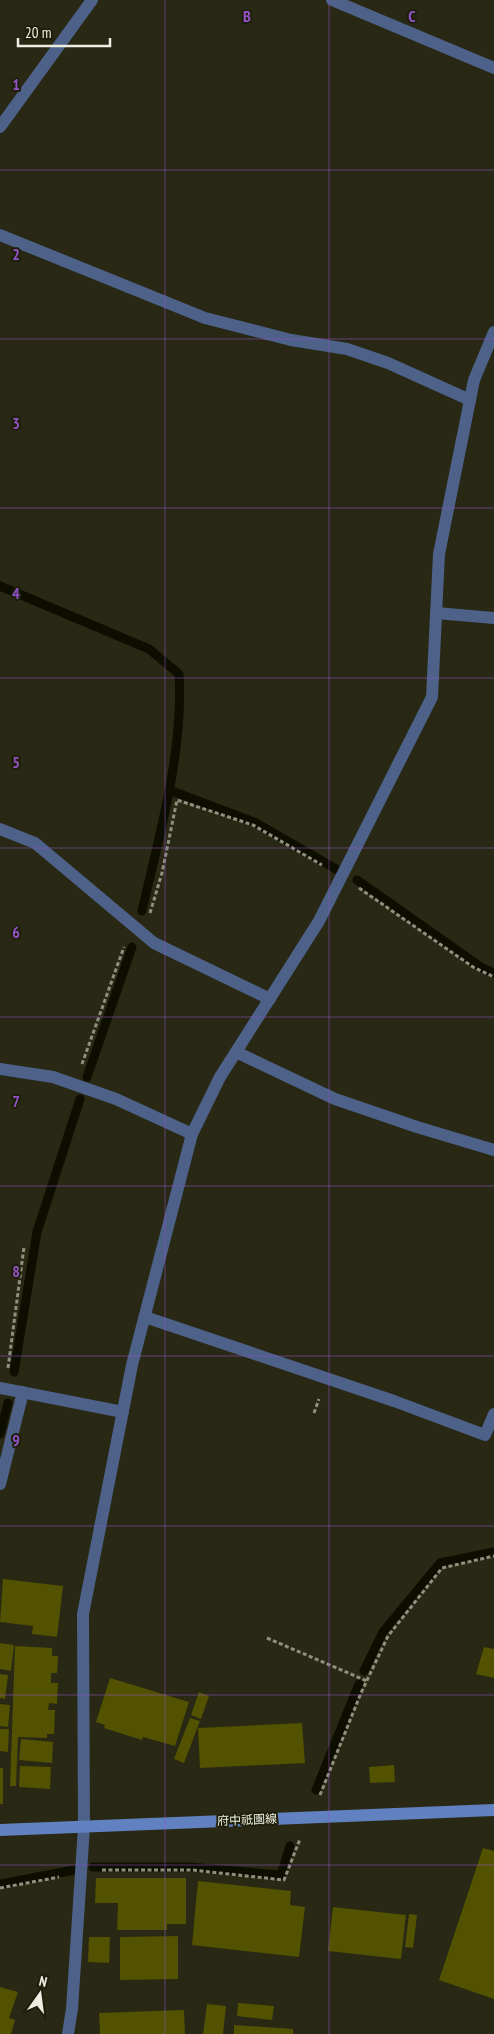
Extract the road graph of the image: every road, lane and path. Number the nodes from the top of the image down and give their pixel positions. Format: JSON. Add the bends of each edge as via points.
{"nodes":[{"id":1,"x":92,"y":0,"type":"edge"},
{"id":2,"x":332,"y":0,"type":"edge"},
{"id":3,"x":494,"y":68,"type":"edge"},
{"id":4,"x":0,"y":127,"type":"edge"},
{"id":5,"x":0,"y":235,"type":"edge"},
{"id":6,"x":494,"y":332,"type":"edge"},
{"id":7,"x":470,"y":400,"type":"junction"},
{"id":8,"x":436,"y":613,"type":"junction"},
{"id":9,"x":494,"y":618,"type":"edge"},
{"id":10,"x":0,"y":830,"type":"edge"},
{"id":11,"x":342,"y":877,"type":"junction"},
{"id":12,"x":132,"y":925,"type":"junction"},
{"id":13,"x":144,"y":935,"type":"junction"},
{"id":14,"x":494,"y":977,"type":"edge"},
{"id":15,"x":270,"y":998,"type":"junction"},
{"id":16,"x":236,"y":1052,"type":"junction"},
{"id":17,"x":0,"y":1069,"type":"edge"},
{"id":18,"x":79,"y":1073,"type":"dead end"},
{"id":19,"x":192,"y":1134,"type":"junction"},
{"id":20,"x":494,"y":1150,"type":"edge"},
{"id":21,"x":24,"y":1247,"type":"dead end"},
{"id":22,"x":145,"y":1317,"type":"junction"},
{"id":23,"x":3,"y":1388,"type":"edge"},
{"id":24,"x":23,"y":1392,"type":"junction"},
{"id":25,"x":123,"y":1412,"type":"junction"},
{"id":26,"x":494,"y":1414,"type":"edge"},
{"id":27,"x":0,"y":1484,"type":"edge"},
{"id":28,"x":494,"y":1556,"type":"edge"},
{"id":29,"x":267,"y":1638,"type":"dead end"},
{"id":30,"x":367,"y":1681,"type":"junction"},
{"id":31,"x":319,"y":1798,"type":"dead end"},
{"id":32,"x":494,"y":1810,"type":"edge"},
{"id":33,"x":84,"y":1827,"type":"junction"},
{"id":34,"x":0,"y":1830,"type":"edge"},
{"id":35,"x":300,"y":1838,"type":"dead end"},
{"id":36,"x":81,"y":1873,"type":"junction"},
{"id":37,"x":0,"y":1888,"type":"edge"},
{"id":38,"x":68,"y":2034,"type":"edge"}],
"edges":[{"from":1,"to":4,"type":"street"},
{"from":2,"to":3,"type":"street"},
{"from":5,"to":7,"type":"street","via":[[206,318],[291,340],[347,349],[388,363]]},
{"from":6,"to":7,"type":"street","via":[[474,380]]},
{"from":7,"to":8,"type":"street","via":[[439,554]]},
{"from":8,"to":9,"type":"street"},
{"from":8,"to":11,"type":"street","via":[[432,697]]},
{"from":10,"to":12,"type":"street","via":[[34,843]]},
{"from":11,"to":13,"type":"path","via":[[253,825],[177,800],[162,873]]},
{"from":11,"to":14,"type":"path","via":[[473,967]]},
{"from":11,"to":15,"type":"street","via":[[319,922]]},
{"from":12,"to":13,"type":"street"},
{"from":12,"to":18,"type":"path"},
{"from":13,"to":15,"type":"street","via":[[154,943]]},
{"from":15,"to":16,"type":"street"},
{"from":16,"to":19,"type":"street"},
{"from":16,"to":20,"type":"street","via":[[335,1099]]},
{"from":17,"to":19,"type":"street","via":[[53,1077],[116,1099]]},
{"from":19,"to":22,"type":"street"},
{"from":21,"to":23,"type":"path"},
{"from":22,"to":25,"type":"street"},
{"from":22,"to":26,"type":"street","via":[[485,1435]]},
{"from":23,"to":24,"type":"street"},
{"from":24,"to":25,"type":"street"},
{"from":24,"to":27,"type":"street"},
{"from":25,"to":33,"type":"street","via":[[83,1614]]},
{"from":28,"to":30,"type":"path","via":[[442,1568],[388,1636]]},
{"from":29,"to":30,"type":"path"},
{"from":30,"to":31,"type":"path"},
{"from":32,"to":33,"type":"main road","name":"府中祇園線"},
{"from":33,"to":34,"type":"main road","name":"府中祇園線"},
{"from":33,"to":36,"type":"street"},
{"from":35,"to":36,"type":"path","via":[[284,1880],[192,1870],[93,1870]]},
{"from":36,"to":37,"type":"path"},
{"from":36,"to":38,"type":"street"}]}
